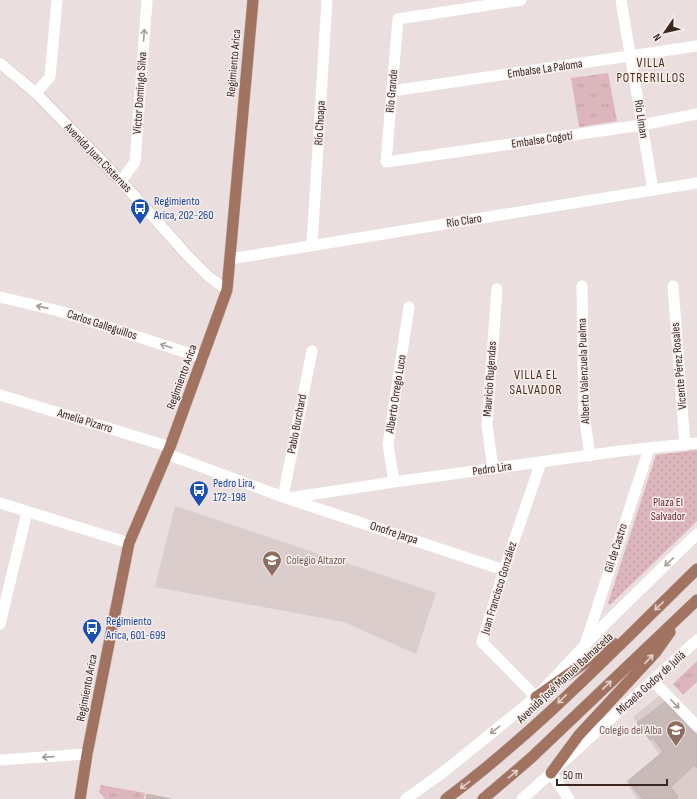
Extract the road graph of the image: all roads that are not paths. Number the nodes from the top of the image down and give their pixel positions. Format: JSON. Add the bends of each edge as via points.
{"nodes":[{"id":1,"x":57,"y":0,"type":"edge"},
{"id":2,"x":146,"y":0,"type":"edge"},
{"id":3,"x":253,"y":0,"type":"edge"},
{"id":4,"x":327,"y":0,"type":"edge"},
{"id":5,"x":521,"y":0,"type":"edge"},
{"id":6,"x":621,"y":0,"type":"edge"},
{"id":7,"x":697,"y":46,"type":"edge"},
{"id":8,"x":630,"y":56,"type":"junction"},
{"id":9,"x":0,"y":64,"type":"edge"},
{"id":10,"x":392,"y":91,"type":"junction"},
{"id":11,"x":36,"y":93,"type":"junction"},
{"id":12,"x":697,"y":114,"type":"edge"},
{"id":13,"x":642,"y":125,"type":"junction"},
{"id":14,"x":386,"y":162,"type":"joint"},
{"id":15,"x":121,"y":182,"type":"junction"},
{"id":16,"x":697,"y":183,"type":"edge"},
{"id":17,"x":652,"y":190,"type":"junction"},
{"id":18,"x":312,"y":245,"type":"junction"},
{"id":19,"x":230,"y":259,"type":"junction"},
{"id":20,"x":582,"y":286,"type":"dead end"},
{"id":21,"x":673,"y":286,"type":"dead end"},
{"id":22,"x":497,"y":289,"type":"dead end"},
{"id":23,"x":227,"y":290,"type":"junction"},
{"id":24,"x":0,"y":297,"type":"edge"},
{"id":25,"x":409,"y":307,"type":"dead end"},
{"id":26,"x":312,"y":350,"type":"dead end"},
{"id":27,"x":203,"y":358,"type":"junction"},
{"id":28,"x":0,"y":395,"type":"edge"},
{"id":29,"x":697,"y":443,"type":"edge"},
{"id":30,"x":685,"y":445,"type":"junction"},
{"id":31,"x":649,"y":449,"type":"junction"},
{"id":32,"x":168,"y":451,"type":"junction"},
{"id":33,"x":590,"y":456,"type":"junction"},
{"id":34,"x":541,"y":462,"type":"junction"},
{"id":35,"x":493,"y":469,"type":"junction"},
{"id":36,"x":394,"y":482,"type":"junction"},
{"id":37,"x":286,"y":498,"type":"junction"},
{"id":38,"x":0,"y":503,"type":"edge"},
{"id":39,"x":27,"y":512,"type":"junction"},
{"id":40,"x":697,"y":534,"type":"edge"},
{"id":41,"x":129,"y":543,"type":"junction"},
{"id":42,"x":504,"y":570,"type":"junction"},
{"id":43,"x":697,"y":570,"type":"edge"},
{"id":44,"x":694,"y":603,"type":"edge"},
{"id":45,"x":0,"y":624,"type":"edge"},
{"id":46,"x":641,"y":624,"type":"junction"},
{"id":47,"x":697,"y":640,"type":"edge"},
{"id":48,"x":583,"y":648,"type":"junction"},
{"id":49,"x":653,"y":681,"type":"junction"},
{"id":50,"x":536,"y":697,"type":"junction"},
{"id":51,"x":697,"y":726,"type":"edge"},
{"id":52,"x":87,"y":754,"type":"junction"},
{"id":53,"x":0,"y":760,"type":"edge"},
{"id":54,"x":551,"y":773,"type":"junction"},
{"id":55,"x":74,"y":799,"type":"edge"},
{"id":56,"x":80,"y":799,"type":"edge"},
{"id":57,"x":406,"y":799,"type":"edge"},
{"id":58,"x":446,"y":799,"type":"edge"},
{"id":59,"x":483,"y":799,"type":"edge"},
{"id":60,"x":522,"y":799,"type":"edge"},
{"id":61,"x":569,"y":799,"type":"edge"}],
"edges":[{"from":1,"to":11,"type":"street","via":[[50,77]]},
{"from":15,"to":2,"type":"street","name":"Víctor Domingo Silva","one_way":true,"via":[[135,162]]},
{"from":3,"to":19,"type":"main road","name":"Regimiento Arica"},
{"from":4,"to":18,"type":"street","name":"Río Choapa"},
{"from":5,"to":10,"type":"street","name":"Río Grande","via":[[398,19]]},
{"from":6,"to":8,"type":"street","name":"Río Liman"},
{"from":7,"to":8,"type":"street","name":"Embalse La Paloma"},
{"from":8,"to":10,"type":"street","name":"Embalse La Paloma"},
{"from":8,"to":13,"type":"street","name":"Río Liman"},
{"from":9,"to":11,"type":"street","name":"Avenida Juan Cisternas"},
{"from":10,"to":14,"type":"street","name":"Río Grande"},
{"from":11,"to":15,"type":"street","name":"Avenida Juan Cisternas"},
{"from":12,"to":13,"type":"street","name":"Embalse Cogotí"},
{"from":13,"to":14,"type":"street","name":"Embalse Cogotí"},
{"from":13,"to":17,"type":"street","name":"Río Liman"},
{"from":15,"to":23,"type":"street","name":"Avenida Juan Cisternas","via":[[187,255],[209,277]]},
{"from":16,"to":17,"type":"street","name":"Río Claro"},
{"from":17,"to":18,"type":"street","name":"Río Claro"},
{"from":18,"to":19,"type":"street","name":"Río Claro"},
{"from":19,"to":23,"type":"main road","name":"Regimiento Arica"},
{"from":20,"to":33,"type":"street","name":"Alberto Valenzuela Puelma","via":[[584,414]]},
{"from":21,"to":30,"type":"street","name":"Vicente Pérez Rosales"},
{"from":22,"to":35,"type":"street","name":"Mauricio Rugendas","via":[[487,425]]},
{"from":23,"to":27,"type":"main road","name":"Regimiento Arica"},
{"from":27,"to":24,"type":"street","name":"Carlos Galleguillos","one_way":true,"via":[[59,311]]},
{"from":25,"to":36,"type":"street","name":"Alberto Orrego Luco","via":[[388,444]]},
{"from":26,"to":37,"type":"street","name":"Pablo Burchard"},
{"from":27,"to":32,"type":"main road","name":"Regimiento Arica"},
{"from":28,"to":32,"type":"street","name":"Amelia Pizarro"},
{"from":29,"to":30,"type":"street","name":"Pedro Lira"},
{"from":30,"to":31,"type":"street","name":"Pedro Lira"},
{"from":31,"to":33,"type":"street","name":"Pedro Lira"},
{"from":31,"to":48,"type":"street","name":"Gil de Castro"},
{"from":32,"to":37,"type":"street","name":"Pedro Lira"},
{"from":32,"to":41,"type":"main road","name":"Regimiento Arica"},
{"from":33,"to":34,"type":"street","name":"Pedro Lira"},
{"from":34,"to":35,"type":"street","name":"Pedro Lira"},
{"from":34,"to":42,"type":"street","name":"Juan Francisco González"},
{"from":35,"to":36,"type":"street","name":"Pedro Lira"},
{"from":36,"to":37,"type":"street","name":"Pedro Lira"},
{"from":37,"to":42,"type":"street","name":"Onofre Jarpa"},
{"from":38,"to":39,"type":"street"},
{"from":39,"to":41,"type":"street"},
{"from":39,"to":45,"type":"street"},
{"from":40,"to":48,"type":"street","one_way":true},
{"from":41,"to":52,"type":"main road","name":"Regimiento Arica"},
{"from":42,"to":50,"type":"street","name":"Juan Francisco González","via":[[482,642]]},
{"from":43,"to":46,"type":"main road","name":"Avenida José Manuel Balmaceda","one_way":true},
{"from":54,"to":44,"type":"main road","one_way":true,"via":[[579,735],[655,653]]},
{"from":59,"to":44,"type":"main road","one_way":true,"via":[[531,758]]},
{"from":46,"to":50,"type":"main road"},
{"from":46,"to":58,"type":"main road","name":"Avenida José Manuel Balmaceda","one_way":true,"via":[[519,739]]},
{"from":47,"to":49,"type":"street","name":"Micaela Godoy de Juliá"},
{"from":48,"to":50,"type":"street"},
{"from":49,"to":51,"type":"street","one_way":true},
{"from":49,"to":54,"type":"street","name":"Micaela Godoy de Juliá"},
{"from":50,"to":57,"type":"street","one_way":true},
{"from":52,"to":53,"type":"street","one_way":true},
{"from":52,"to":55,"type":"main road","name":"Regimiento Arica"},
{"from":52,"to":56,"type":"main road","name":"Regimiento Arica"},
{"from":54,"to":60,"type":"street","name":"Micaela Godoy de Juliá"},
{"from":54,"to":61,"type":"street"}]}
